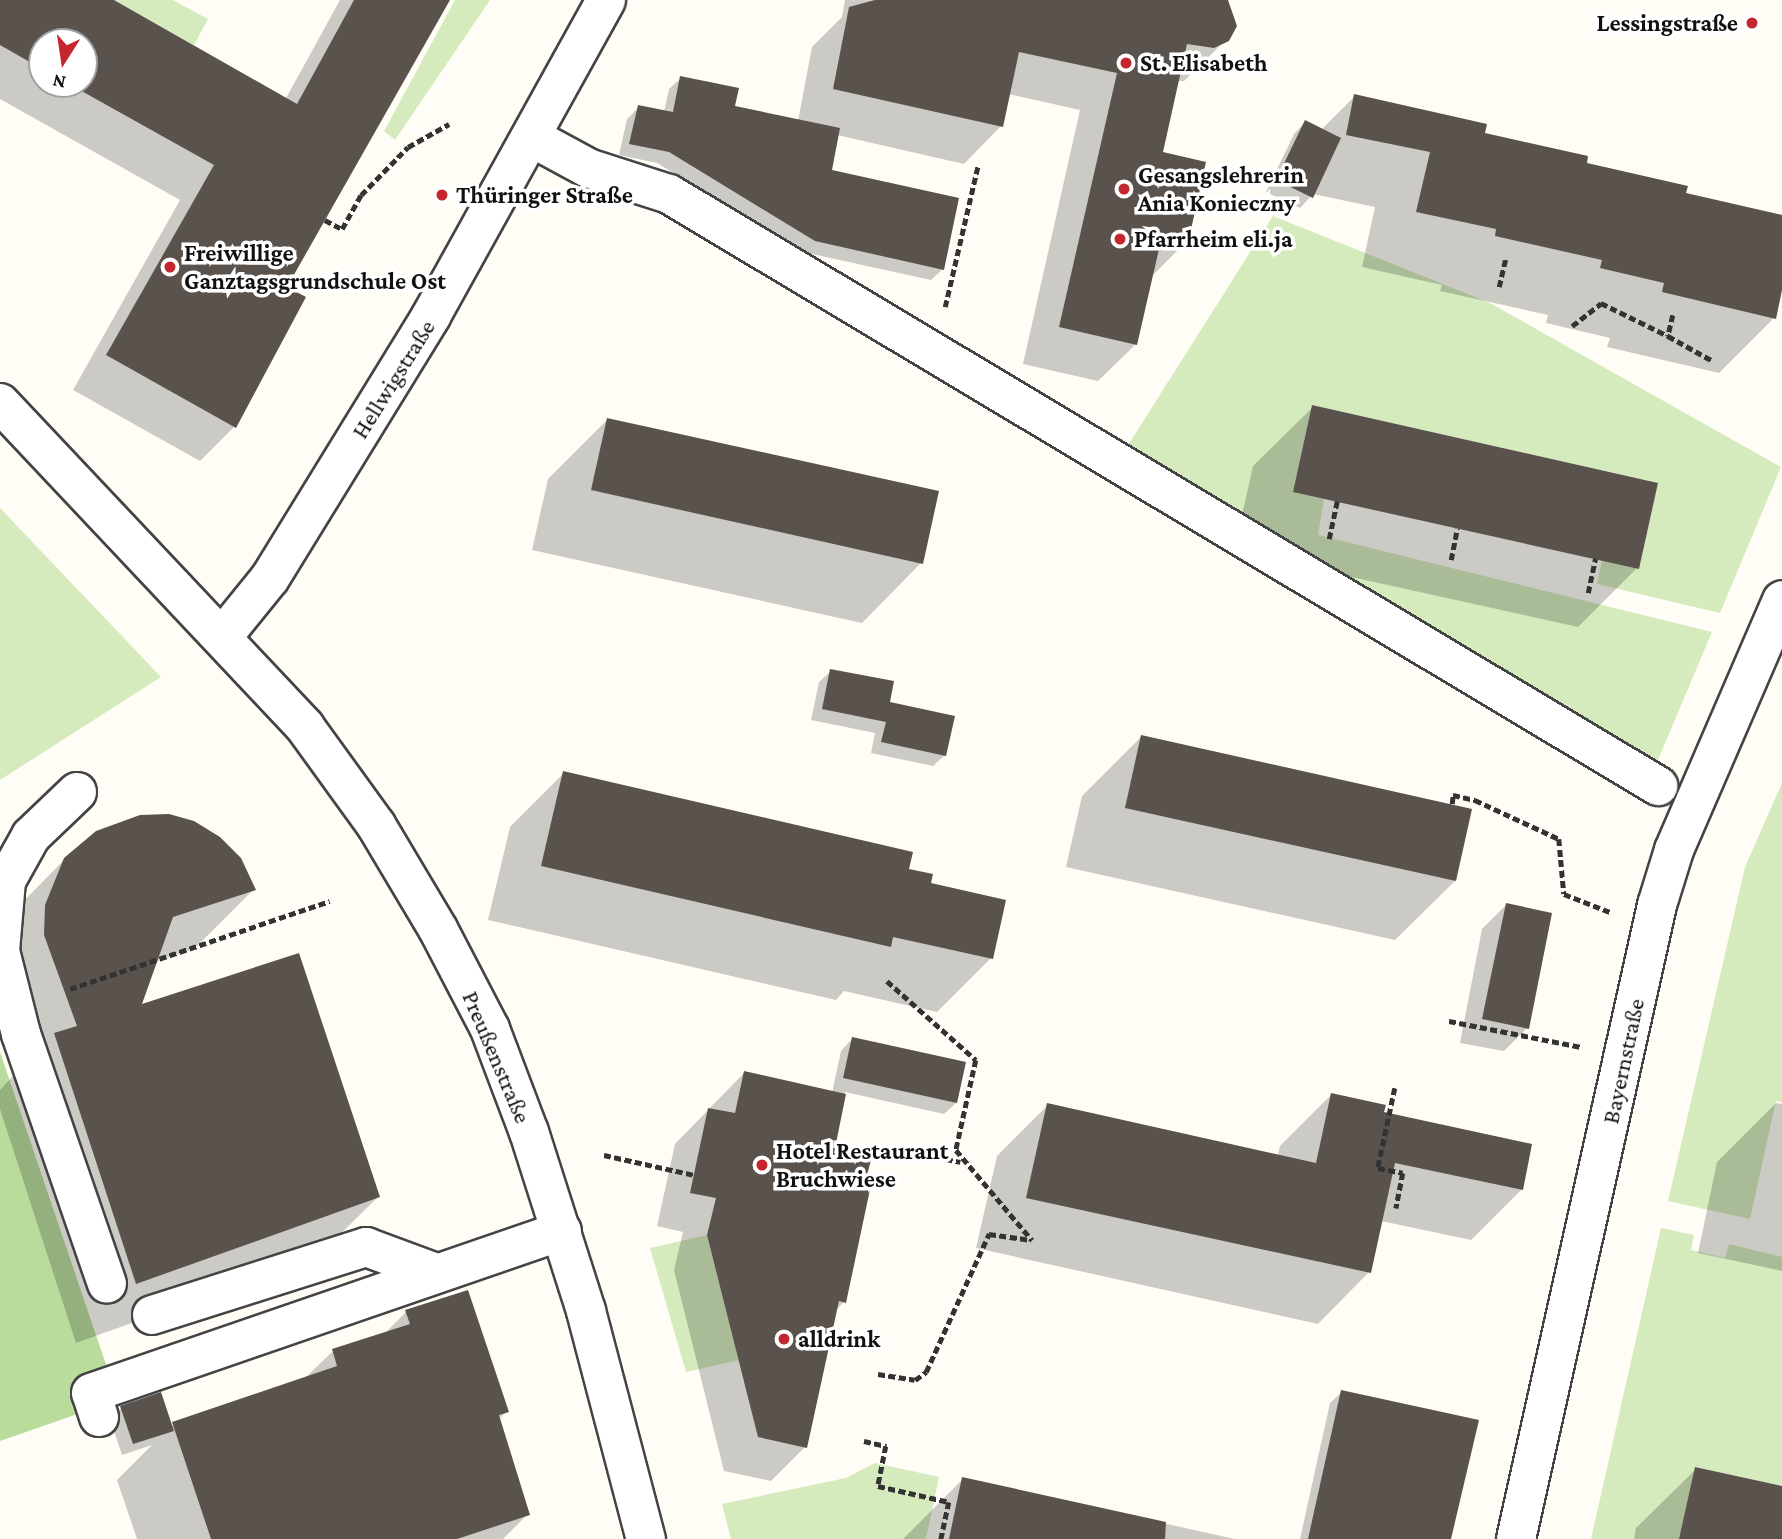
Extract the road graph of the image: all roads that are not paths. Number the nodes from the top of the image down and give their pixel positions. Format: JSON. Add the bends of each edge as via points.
{"nodes":[{"id":1,"x":606,"y":0,"type":"edge"},
{"id":2,"x":531,"y":137,"type":"junction"},
{"id":3,"x":0,"y":402,"type":"edge"},
{"id":4,"x":1782,"y":600,"type":"edge"},
{"id":5,"x":223,"y":636,"type":"junction"},
{"id":6,"x":1658,"y":786,"type":"dead end"},
{"id":7,"x":77,"y":792,"type":"dead end"},
{"id":8,"x":562,"y":1231,"type":"junction"},
{"id":9,"x":436,"y":1273,"type":"junction"},
{"id":10,"x":107,"y":1284,"type":"dead end"},
{"id":11,"x":152,"y":1315,"type":"dead end"},
{"id":12,"x":99,"y":1417,"type":"dead end"},
{"id":13,"x":646,"y":1539,"type":"edge"},
{"id":14,"x":1516,"y":1539,"type":"edge"}],
"edges":[{"from":1,"to":2,"type":"street","name":"Hellwigstraße"},
{"from":2,"to":5,"type":"street","name":"Hellwigstraße","via":[[431,316],[282,558]]},
{"from":2,"to":6,"type":"street","via":[[588,168],[669,194]]},
{"from":3,"to":5,"type":"street"},
{"from":4,"to":14,"type":"street","name":"Bayernstraße","via":[[1674,850],[1657,905]]},
{"from":5,"to":8,"type":"street","name":"Preußenstraße","via":[[305,727],[376,825],[438,929],[490,1029]]},
{"from":7,"to":10,"type":"street","via":[[31,836],[6,881],[0,951],[21,1034]]},
{"from":8,"to":9,"type":"street"},
{"from":8,"to":13,"type":"street","name":"Preußenstraße"},
{"from":9,"to":11,"type":"street","via":[[366,1247]]},
{"from":9,"to":12,"type":"street","via":[[92,1392]]}]}
